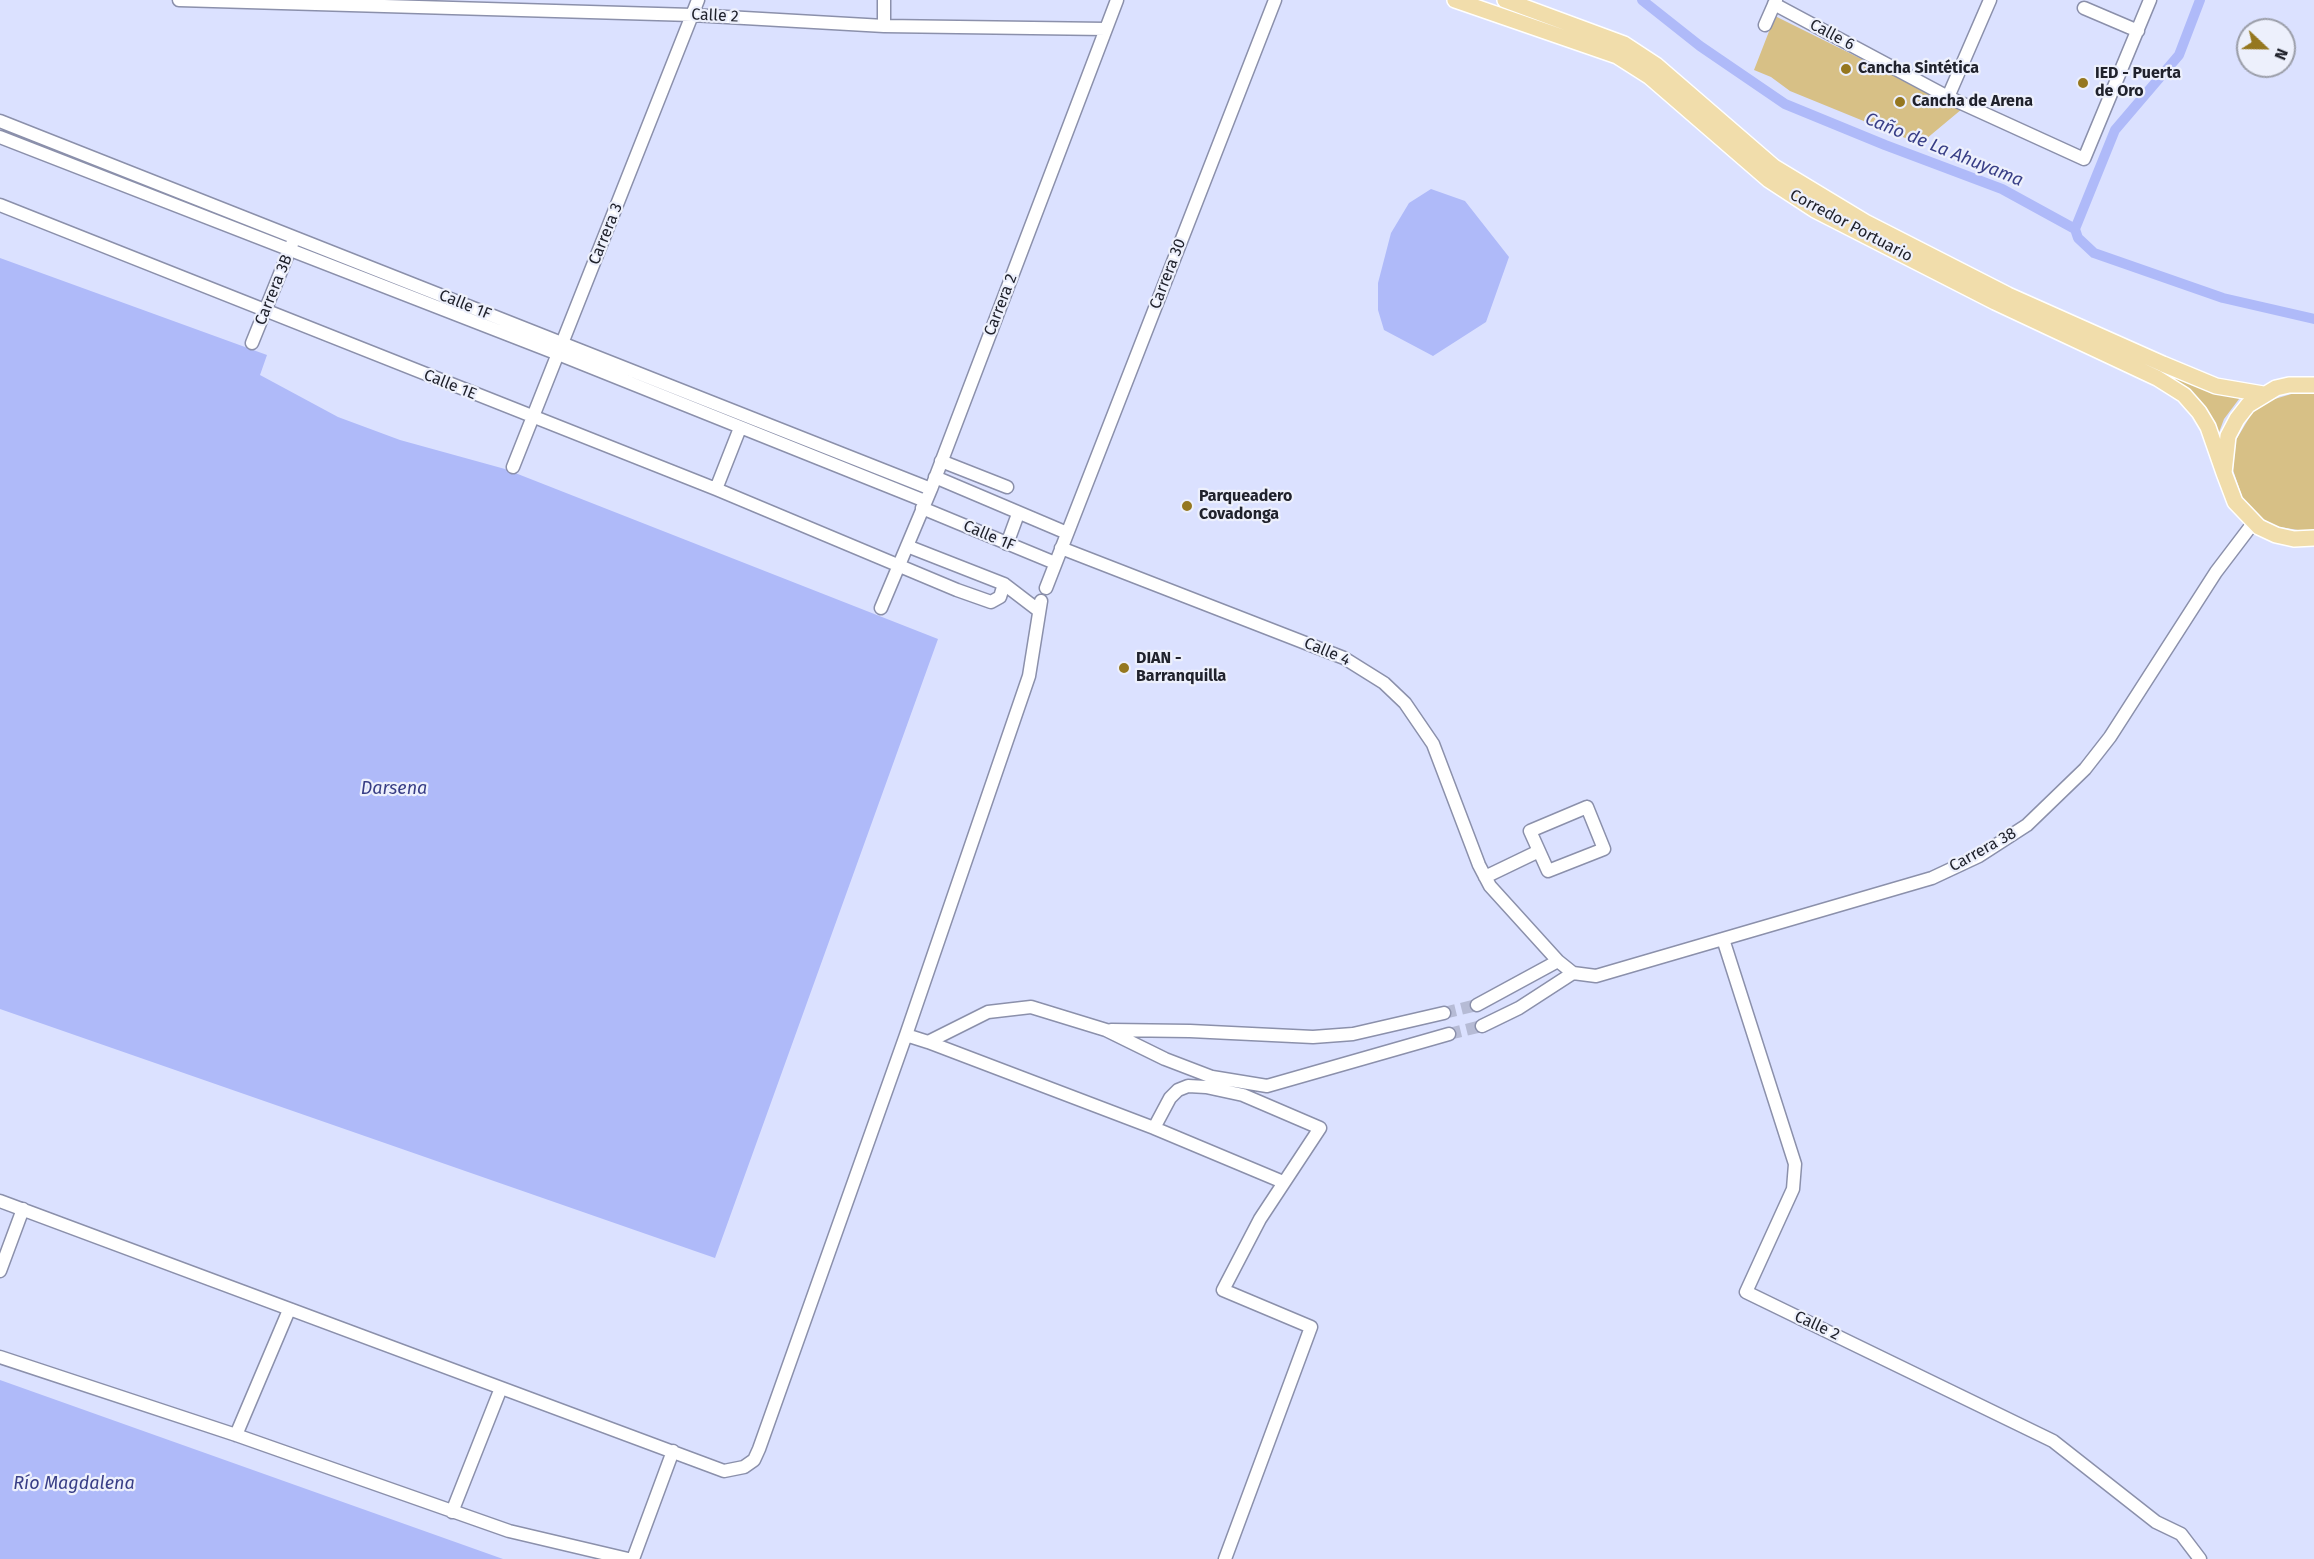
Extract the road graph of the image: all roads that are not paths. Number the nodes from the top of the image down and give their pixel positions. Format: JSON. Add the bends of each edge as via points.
{"nodes":[{"id":1,"x":179,"y":0,"type":"edge"},
{"id":2,"x":698,"y":0,"type":"edge"},
{"id":3,"x":884,"y":0,"type":"edge"},
{"id":4,"x":1117,"y":0,"type":"edge"},
{"id":5,"x":1275,"y":0,"type":"edge"},
{"id":6,"x":1455,"y":0,"type":"edge"},
{"id":7,"x":1505,"y":0,"type":"edge"},
{"id":8,"x":1990,"y":0,"type":"edge"},
{"id":9,"x":2151,"y":0,"type":"edge"},
{"id":10,"x":337,"y":2,"type":"edge"},
{"id":11,"x":1775,"y":2,"type":"edge"},
{"id":12,"x":2084,"y":8,"type":"dead end"},
{"id":13,"x":692,"y":15,"type":"junction"},
{"id":14,"x":1766,"y":25,"type":"dead end"},
{"id":15,"x":884,"y":26,"type":"junction"},
{"id":16,"x":1106,"y":29,"type":"junction"},
{"id":17,"x":2138,"y":31,"type":"junction"},
{"id":18,"x":1948,"y":97,"type":"junction"},
{"id":19,"x":0,"y":122,"type":"edge"},
{"id":20,"x":0,"y":137,"type":"edge"},
{"id":21,"x":0,"y":206,"type":"edge"},
{"id":22,"x":292,"y":244,"type":"junction"},
{"id":23,"x":266,"y":311,"type":"junction"},
{"id":24,"x":252,"y":343,"type":"dead end"},
{"id":25,"x":560,"y":349,"type":"junction"},
{"id":26,"x":2310,"y":382,"type":"edge"},
{"id":27,"x":2263,"y":394,"type":"junction"},
{"id":28,"x":725,"y":407,"type":"junction"},
{"id":29,"x":532,"y":417,"type":"junction"},
{"id":30,"x":720,"y":420,"type":"junction"},
{"id":31,"x":740,"y":428,"type":"junction"},
{"id":32,"x":941,"y":461,"type":"junction"},
{"id":33,"x":513,"y":467,"type":"dead end"},
{"id":34,"x":2224,"y":473,"type":"junction"},
{"id":35,"x":933,"y":483,"type":"junction"},
{"id":36,"x":1007,"y":487,"type":"dead end"},
{"id":37,"x":716,"y":489,"type":"junction"},
{"id":38,"x":924,"y":505,"type":"junction"},
{"id":39,"x":1018,"y":514,"type":"junction"},
{"id":40,"x":2254,"y":522,"type":"junction"},
{"id":41,"x":1067,"y":533,"type":"junction"},
{"id":42,"x":2313,"y":538,"type":"edge"},
{"id":43,"x":1007,"y":544,"type":"junction"},
{"id":44,"x":907,"y":546,"type":"junction"},
{"id":45,"x":1061,"y":548,"type":"junction"},
{"id":46,"x":1055,"y":563,"type":"junction"},
{"id":47,"x":899,"y":566,"type":"junction"},
{"id":48,"x":1004,"y":584,"type":"junction"},
{"id":49,"x":1046,"y":588,"type":"dead end"},
{"id":50,"x":881,"y":608,"type":"dead end"},
{"id":51,"x":1539,"y":851,"type":"junction"},
{"id":52,"x":1485,"y":877,"type":"junction"},
{"id":53,"x":1723,"y":939,"type":"junction"},
{"id":54,"x":1558,"y":961,"type":"junction"},
{"id":55,"x":1573,"y":973,"type":"junction"},
{"id":56,"x":1477,"y":1005,"type":"tunnel mouth"},
{"id":57,"x":1444,"y":1013,"type":"tunnel mouth"},
{"id":58,"x":1482,"y":1026,"type":"tunnel mouth"},
{"id":59,"x":1106,"y":1030,"type":"junction"},
{"id":60,"x":1449,"y":1034,"type":"tunnel mouth"},
{"id":61,"x":906,"y":1035,"type":"junction"},
{"id":62,"x":928,"y":1042,"type":"junction"},
{"id":63,"x":1154,"y":1128,"type":"junction"},
{"id":64,"x":1283,"y":1182,"type":"junction"},
{"id":65,"x":0,"y":1201,"type":"edge"},
{"id":66,"x":23,"y":1209,"type":"junction"},
{"id":67,"x":0,"y":1271,"type":"edge"},
{"id":68,"x":289,"y":1310,"type":"junction"},
{"id":69,"x":0,"y":1357,"type":"edge"},
{"id":70,"x":501,"y":1388,"type":"junction"},
{"id":71,"x":236,"y":1436,"type":"junction"},
{"id":72,"x":673,"y":1451,"type":"junction"},
{"id":73,"x":452,"y":1512,"type":"junction"},
{"id":74,"x":628,"y":1559,"type":"edge"},
{"id":75,"x":633,"y":1559,"type":"edge"},
{"id":76,"x":1225,"y":1559,"type":"edge"},
{"id":77,"x":2200,"y":1559,"type":"edge"}],
"edges":[{"from":1,"to":10,"type":"street","name":"Calle 2"},
{"from":2,"to":13,"type":"street","name":"Carrera 3"},
{"from":3,"to":15,"type":"street"},
{"from":4,"to":16,"type":"street","name":"Carrera 2"},
{"from":5,"to":41,"type":"street","name":"Carrera 30"},
{"from":6,"to":34,"type":"main road","name":"Corredor Portuario","via":[[1617,56],[1650,76],[1769,180],[1815,210],[1995,302],[2157,378],[2184,395],[2199,412]]},
{"from":7,"to":27,"type":"main road","name":"Corredor Portuario","via":[[1624,44],[1656,65],[1774,167],[1865,222],[2008,296],[2163,364],[2216,386]]},
{"from":8,"to":18,"type":"street"},
{"from":9,"to":17,"type":"street"},
{"from":10,"to":13,"type":"street","name":"Calle 2"},
{"from":11,"to":14,"type":"street"},
{"from":11,"to":18,"type":"street","name":"Calle 6"},
{"from":12,"to":17,"type":"street"},
{"from":13,"to":15,"type":"street","name":"Calle 2"},
{"from":13,"to":25,"type":"street","name":"Carrera 3"},
{"from":15,"to":16,"type":"street","name":"Calle 2"},
{"from":16,"to":32,"type":"street","name":"Carrera 2"},
{"from":17,"to":18,"type":"street","name":"Calle 6","via":[[2084,159]]},
{"from":19,"to":22,"type":"street","name":"Calle 1F"},
{"from":20,"to":22,"type":"street","name":"Calle 1F"},
{"from":21,"to":23,"type":"street","name":"Calle 1E"},
{"from":22,"to":23,"type":"street","name":"Carrera 3B"},
{"from":22,"to":25,"type":"street","name":"Calle 1F"},
{"from":23,"to":24,"type":"street","name":"Carrera 3B"},
{"from":23,"to":29,"type":"street","name":"Calle 1E"},
{"from":25,"to":28,"type":"street","name":"Calle 1F"},
{"from":25,"to":29,"type":"street","name":"Carrera 3"},
{"from":25,"to":30,"type":"street","name":"Calle 1F"},
{"from":26,"to":27,"type":"main road"},
{"from":27,"to":34,"type":"main road","via":[[2248,405],[2232,427],[2224,453]]},
{"from":28,"to":30,"type":"street"},
{"from":28,"to":35,"type":"street","name":"Calle 1F"},
{"from":29,"to":33,"type":"street","name":"Carrera 3"},
{"from":29,"to":37,"type":"street","name":"Calle 1E"},
{"from":30,"to":31,"type":"street","name":"Calle 1F"},
{"from":31,"to":37,"type":"street"},
{"from":31,"to":38,"type":"street","name":"Calle 1F"},
{"from":32,"to":35,"type":"street","name":"Carrera 2"},
{"from":32,"to":36,"type":"street"},
{"from":34,"to":40,"type":"main road","name":"Corredor Portuario","via":[[2235,502]]},
{"from":35,"to":38,"type":"street","name":"Carrera 2"},
{"from":35,"to":39,"type":"street","name":"Calle 1F"},
{"from":37,"to":47,"type":"street","name":"Calle 1E"},
{"from":38,"to":43,"type":"street","name":"Calle 1F"},
{"from":38,"to":44,"type":"street","name":"Carrera 2"},
{"from":39,"to":41,"type":"street","name":"Calle 1F"},
{"from":39,"to":43,"type":"street"},
{"from":40,"to":42,"type":"main road","via":[[2276,535]]},
{"from":40,"to":53,"type":"street","name":"Carrera 38","via":[[2216,572],[2110,737],[2085,769],[2027,825],[1978,856],[1932,878]]},
{"from":41,"to":45,"type":"street","name":"Carrera 30"},
{"from":43,"to":46,"type":"street","name":"Calle 1F"},
{"from":44,"to":47,"type":"street","name":"Carrera 2"},
{"from":44,"to":48,"type":"street"},
{"from":45,"to":46,"type":"street","name":"Carrera 30"},
{"from":45,"to":52,"type":"street","name":"Calle 4","via":[[1344,658],[1384,683],[1422,724],[1433,744]]},
{"from":46,"to":49,"type":"street","name":"Carrera 30"},
{"from":47,"to":48,"type":"street","name":"Calle 1E","via":[[991,602],[1000,597]]},
{"from":47,"to":50,"type":"street","name":"Carrera 2"},
{"from":48,"to":61,"type":"street","via":[[1039,606],[1029,676]]},
{"from":51,"to":51,"type":"street","via":[[1530,831],[1587,807],[1604,849],[1548,871]]},
{"from":51,"to":52,"type":"street"},
{"from":52,"to":54,"type":"street","name":"Calle 4"},
{"from":53,"to":55,"type":"street","name":"Carrera 38","via":[[1596,976]]},
{"from":53,"to":77,"type":"street","name":"Calle 2","via":[[1795,1164],[1793,1189],[1746,1292],[2053,1441],[2156,1522],[2181,1534]]},
{"from":54,"to":55,"type":"street","name":"Calle 4"},
{"from":54,"to":56,"type":"street"},
{"from":55,"to":58,"type":"street","via":[[1519,1008]]},
{"from":57,"to":59,"type":"street","via":[[1353,1034],[1313,1037]]},
{"from":59,"to":60,"type":"street","via":[[1212,1077],[1267,1086]]},
{"from":59,"to":62,"type":"street","via":[[1018,1006],[988,1012]]},
{"from":61,"to":62,"type":"street"},
{"from":61,"to":72,"type":"street","via":[[754,1460],[744,1467],[724,1471]]},
{"from":62,"to":63,"type":"street"},
{"from":63,"to":64,"type":"street"},
{"from":63,"to":64,"type":"street","via":[[1170,1098],[1188,1086],[1226,1090],[1272,1106],[1320,1128]]},
{"from":64,"to":76,"type":"street","via":[[1223,1290],[1311,1327]]},
{"from":65,"to":66,"type":"street"},
{"from":66,"to":67,"type":"street"},
{"from":66,"to":68,"type":"street"},
{"from":68,"to":70,"type":"street"},
{"from":68,"to":71,"type":"street"},
{"from":69,"to":71,"type":"street"},
{"from":70,"to":72,"type":"street"},
{"from":70,"to":73,"type":"street"},
{"from":71,"to":73,"type":"street"},
{"from":72,"to":75,"type":"street"},
{"from":73,"to":74,"type":"street","via":[[509,1532]]}]}
